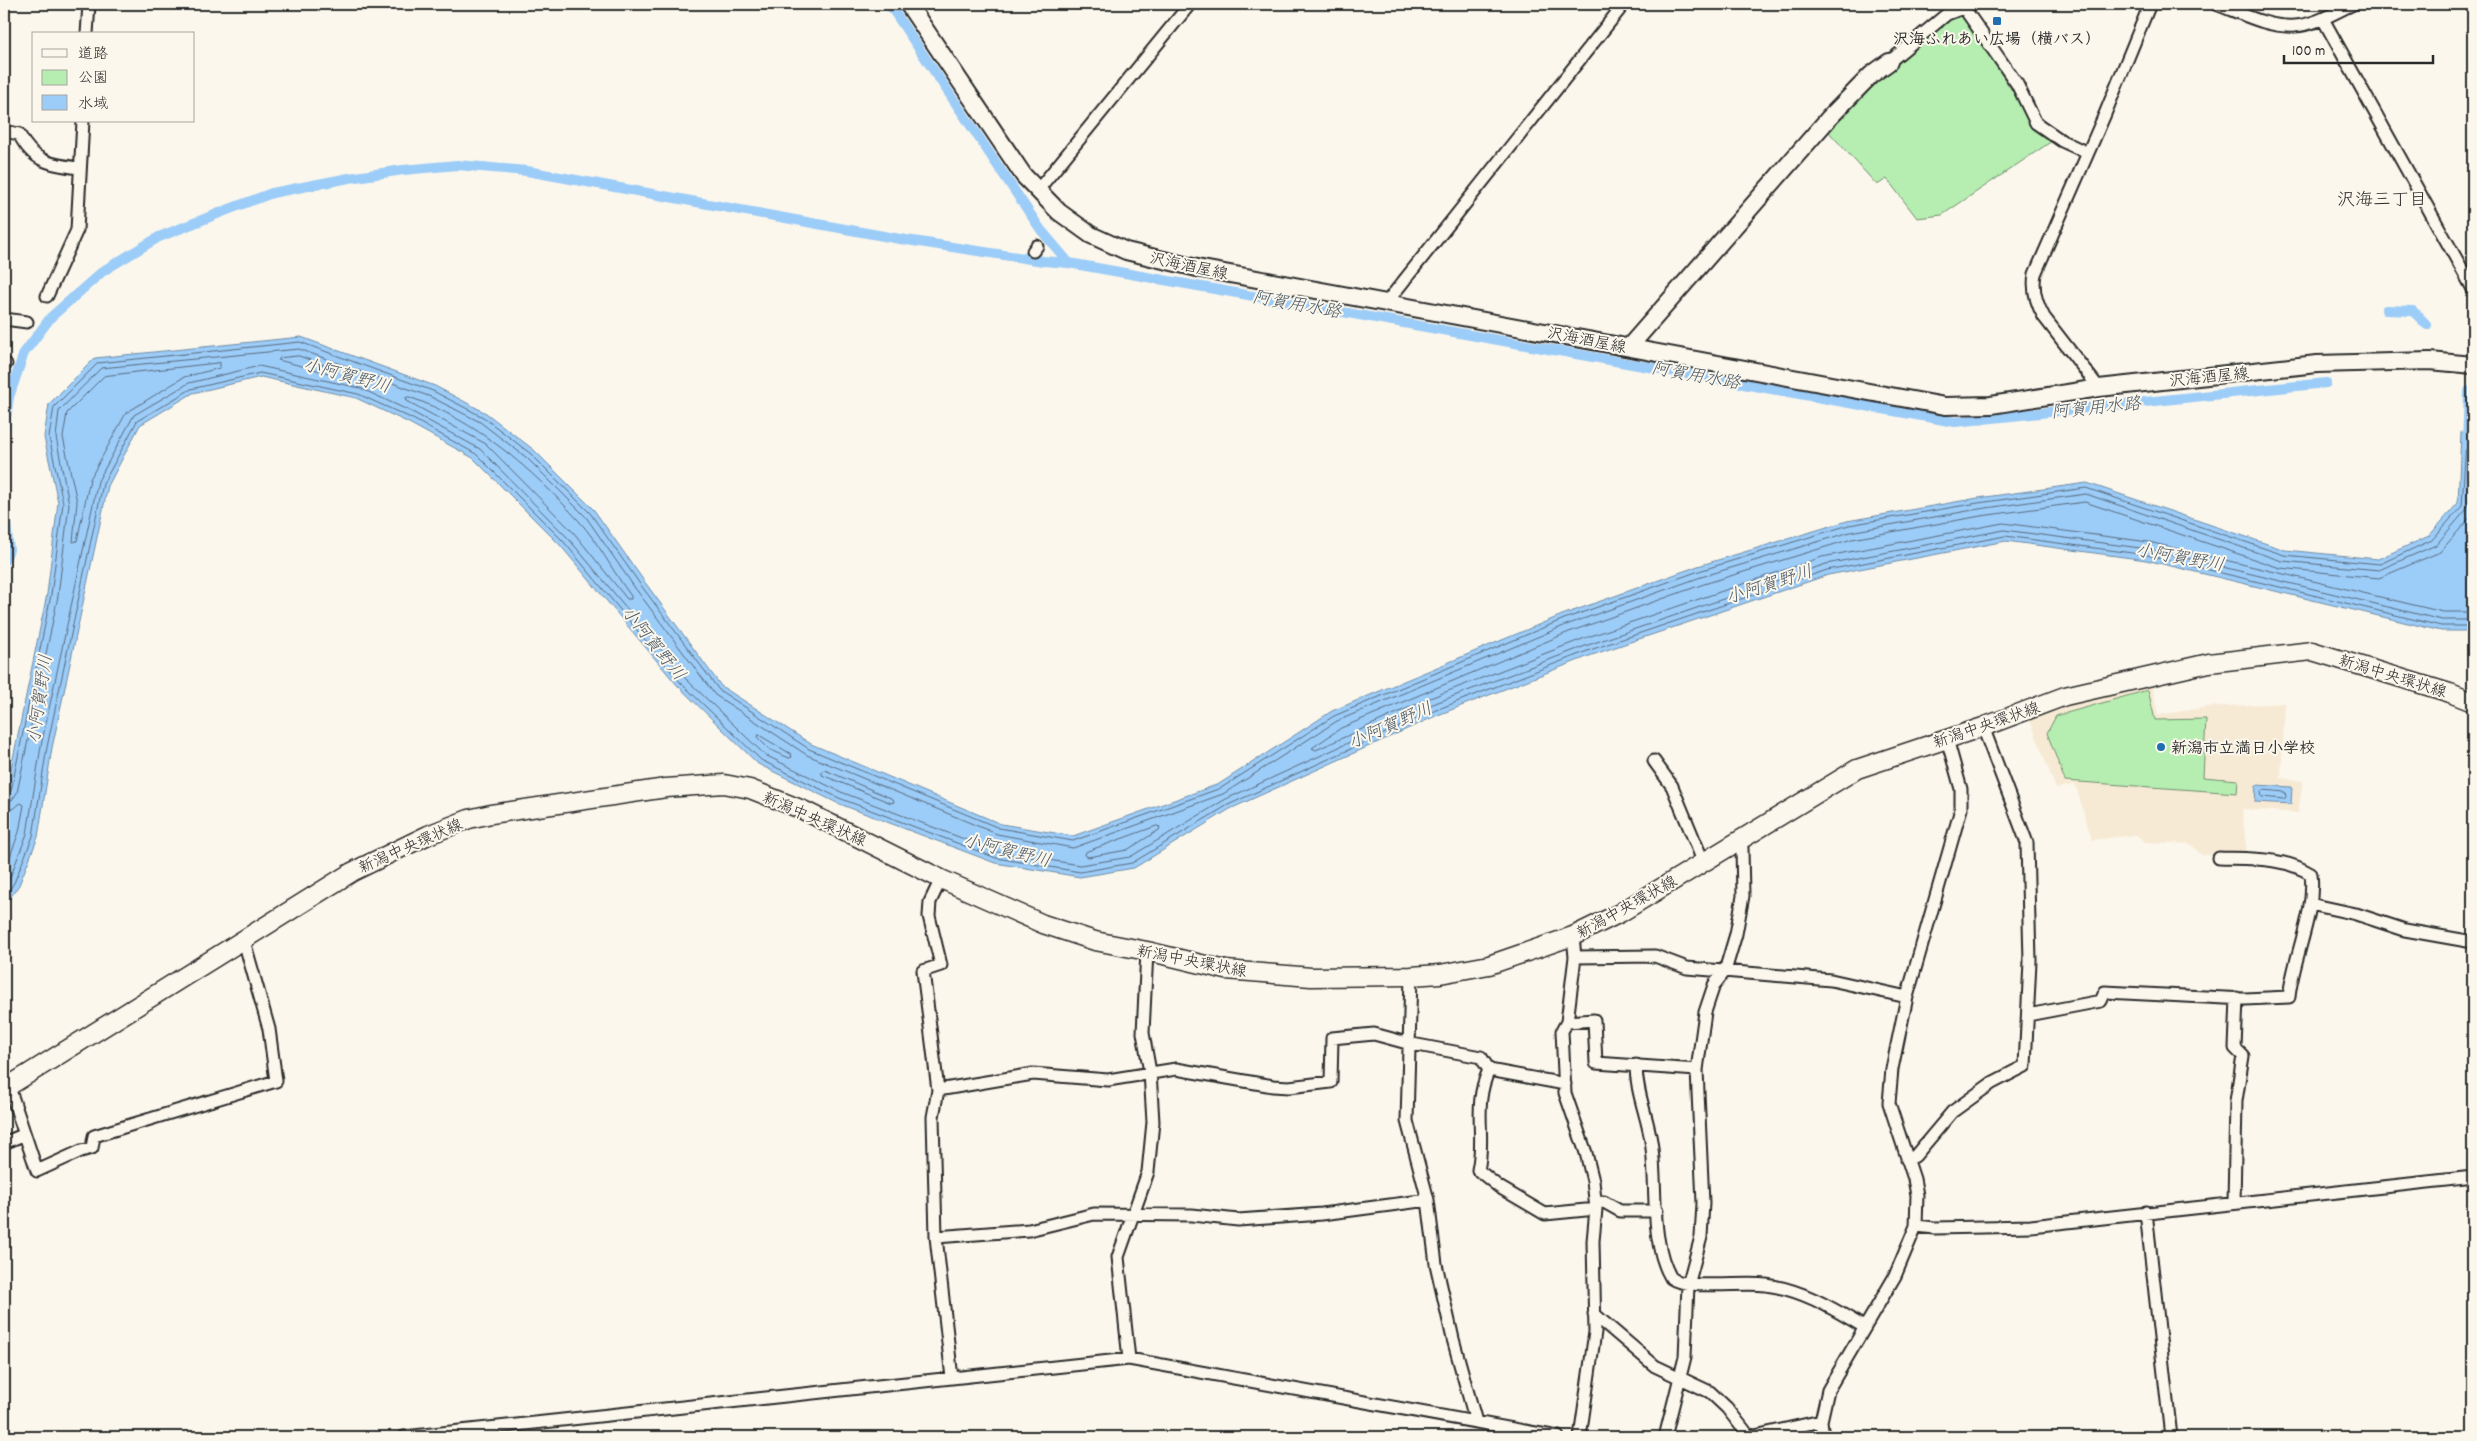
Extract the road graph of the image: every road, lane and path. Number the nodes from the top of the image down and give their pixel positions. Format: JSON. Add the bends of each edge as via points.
{"nodes":[{"id":1,"x":88,"y":4,"type":"edge"},
{"id":2,"x":908,"y":4,"type":"edge"},
{"id":3,"x":1624,"y":4,"type":"edge"},
{"id":4,"x":2150,"y":4,"type":"edge"},
{"id":5,"x":2216,"y":4,"type":"edge"},
{"id":6,"x":2354,"y":4,"type":"edge"},
{"id":7,"x":1969,"y":6,"type":"edge"},
{"id":8,"x":1185,"y":7,"type":"edge"},
{"id":9,"x":2322,"y":19,"type":"junction"},
{"id":10,"x":87,"y":32,"type":"edge"},
{"id":11,"x":1889,"y":62,"type":"joint"},
{"id":12,"x":83,"y":122,"type":"edge"},
{"id":13,"x":4,"y":131,"type":"edge"},
{"id":14,"x":2088,"y":153,"type":"junction"},
{"id":15,"x":80,"y":168,"type":"junction"},
{"id":16,"x":1037,"y":191,"type":"junction"},
{"id":17,"x":2473,"y":289,"type":"edge"},
{"id":18,"x":47,"y":296,"type":"dead end"},
{"id":19,"x":1386,"y":302,"type":"junction"},
{"id":20,"x":4,"y":319,"type":"edge"},
{"id":21,"x":27,"y":322,"type":"dead end"},
{"id":22,"x":1629,"y":347,"type":"junction"},
{"id":23,"x":2473,"y":366,"type":"edge"},
{"id":24,"x":2099,"y":388,"type":"junction"},
{"id":25,"x":2473,"y":702,"type":"edge"},
{"id":26,"x":1983,"y":727,"type":"junction"},
{"id":27,"x":1946,"y":738,"type":"junction"},
{"id":28,"x":1654,"y":761,"type":"dead end"},
{"id":29,"x":1740,"y":841,"type":"junction"},
{"id":30,"x":2219,"y":858,"type":"dead end"},
{"id":31,"x":1703,"y":861,"type":"junction"},
{"id":32,"x":941,"y":880,"type":"junction"},
{"id":33,"x":2310,"y":904,"type":"junction"},
{"id":34,"x":1573,"y":936,"type":"junction"},
{"id":35,"x":244,"y":941,"type":"junction"},
{"id":36,"x":2473,"y":942,"type":"edge"},
{"id":37,"x":1147,"y":951,"type":"junction"},
{"id":38,"x":1575,"y":957,"type":"junction"},
{"id":39,"x":1725,"y":971,"type":"junction"},
{"id":40,"x":1411,"y":976,"type":"junction"},
{"id":41,"x":1907,"y":997,"type":"junction"},
{"id":42,"x":2237,"y":998,"type":"junction"},
{"id":43,"x":2028,"y":1015,"type":"junction"},
{"id":44,"x":1567,"y":1022,"type":"junction"},
{"id":45,"x":1407,"y":1043,"type":"junction"},
{"id":46,"x":1636,"y":1066,"type":"junction"},
{"id":47,"x":1489,"y":1070,"type":"junction"},
{"id":48,"x":1697,"y":1070,"type":"junction"},
{"id":49,"x":1150,"y":1072,"type":"junction"},
{"id":50,"x":1565,"y":1084,"type":"junction"},
{"id":51,"x":7,"y":1088,"type":"edge"},
{"id":52,"x":938,"y":1090,"type":"junction"},
{"id":53,"x":24,"y":1135,"type":"junction"},
{"id":54,"x":4,"y":1143,"type":"edge"},
{"id":55,"x":1908,"y":1160,"type":"junction"},
{"id":56,"x":2473,"y":1177,"type":"edge"},
{"id":57,"x":1428,"y":1200,"type":"junction"},
{"id":58,"x":2234,"y":1203,"type":"junction"},
{"id":59,"x":1596,"y":1206,"type":"junction"},
{"id":60,"x":1657,"y":1211,"type":"junction"},
{"id":61,"x":2146,"y":1212,"type":"junction"},
{"id":62,"x":1134,"y":1214,"type":"junction"},
{"id":63,"x":1916,"y":1226,"type":"junction"},
{"id":64,"x":936,"y":1237,"type":"junction"},
{"id":65,"x":1688,"y":1285,"type":"junction"},
{"id":66,"x":1594,"y":1314,"type":"junction"},
{"id":67,"x":1864,"y":1327,"type":"junction"},
{"id":68,"x":1129,"y":1359,"type":"junction"},
{"id":69,"x":952,"y":1378,"type":"junction"},
{"id":70,"x":1681,"y":1378,"type":"junction"},
{"id":71,"x":1821,"y":1421,"type":"junction"},
{"id":72,"x":1476,"y":1422,"type":"junction"},
{"id":73,"x":404,"y":1437,"type":"edge"},
{"id":74,"x":1558,"y":1437,"type":"edge"},
{"id":75,"x":1580,"y":1437,"type":"edge"},
{"id":76,"x":1665,"y":1437,"type":"edge"},
{"id":77,"x":1823,"y":1437,"type":"edge"},
{"id":78,"x":2171,"y":1437,"type":"edge"}],
"edges":[{"from":1,"to":10,"type":"street"},
{"from":2,"to":16,"type":"main road","name":"沢海酒屋線"},
{"from":3,"to":19,"type":"street"},
{"from":4,"to":14,"type":"street"},
{"from":5,"to":9,"type":"street","via":[[2263,22],[2295,26]]},
{"from":6,"to":9,"type":"street"},
{"from":7,"to":11,"type":"street","via":[[1946,14]]},
{"from":7,"to":14,"type":"street","via":[[2017,84],[2036,123],[2062,141]]},
{"from":8,"to":16,"type":"street"},
{"from":9,"to":17,"type":"street"},
{"from":11,"to":22,"type":"main road","via":[[1871,75],[1828,118]]},
{"from":12,"to":15,"type":"street"},
{"from":13,"to":15,"type":"street","via":[[18,134],[25,148],[51,165]]},
{"from":14,"to":24,"type":"street","via":[[2035,274],[2033,286],[2044,317]]},
{"from":15,"to":18,"type":"street","via":[[77,230]]},
{"from":16,"to":19,"type":"main road","name":"沢海酒屋線","via":[[1091,235],[1126,250],[1197,268]]},
{"from":19,"to":22,"type":"main road","name":"沢海酒屋線"},
{"from":20,"to":21,"type":"street"},
{"from":22,"to":24,"type":"main road","name":"沢海酒屋線","via":[[1945,406],[1992,405]]},
{"from":23,"to":24,"type":"main road","name":"沢海酒屋線","via":[[2430,362],[2317,364]]},
{"from":25,"to":26,"type":"main road","name":"新潟中央環状線","via":[[2450,692],[2312,651],[2209,663],[2144,677],[2065,696]]},
{"from":26,"to":27,"type":"main road","name":"新潟中央環状線"},
{"from":26,"to":43,"type":"street","via":[[2027,843]]},
{"from":27,"to":29,"type":"main road","name":"新潟中央環状線","via":[[1857,768]]},
{"from":27,"to":41,"type":"street","via":[[1961,790],[1961,809]]},
{"from":28,"to":31,"type":"street","via":[[1672,786]]},
{"from":29,"to":31,"type":"main road","name":"新潟中央環状線"},
{"from":29,"to":39,"type":"street","via":[[1743,896]]},
{"from":30,"to":33,"type":"street","via":[[2257,859],[2299,867],[2312,874]]},
{"from":31,"to":34,"type":"main road","name":"新潟中央環状線","via":[[1620,913]]},
{"from":32,"to":35,"type":"main road","name":"新潟中央環状線","via":[[855,834],[750,789],[724,784],[698,785],[469,819],[352,872]]},
{"from":32,"to":37,"type":"main road","name":"新潟中央環状線","via":[[1043,924],[1095,941]]},
{"from":32,"to":52,"type":"street","via":[[930,902],[929,916],[941,965],[923,971]]},
{"from":33,"to":36,"type":"street","via":[[2405,930]]},
{"from":33,"to":42,"type":"street","via":[[2291,974],[2289,997]]},
{"from":34,"to":38,"type":"street"},
{"from":34,"to":40,"type":"main road","name":"新潟中央環状線","via":[[1489,965]]},
{"from":35,"to":51,"type":"main road","name":"新潟中央環状線"},
{"from":35,"to":53,"type":"street","via":[[269,1029],[276,1081],[94,1136],[92,1148],[37,1171]]},
{"from":37,"to":40,"type":"main road","name":"新潟中央環状線","via":[[1226,970],[1311,978]]},
{"from":37,"to":49,"type":"street","via":[[1143,1033]]},
{"from":38,"to":39,"type":"street","via":[[1655,956],[1687,968]]},
{"from":38,"to":44,"type":"street"},
{"from":39,"to":41,"type":"street","via":[[1831,980]]},
{"from":39,"to":48,"type":"street","via":[[1714,985],[1705,1012]]},
{"from":40,"to":45,"type":"street"},
{"from":41,"to":55,"type":"street","via":[[1898,1030],[1889,1103]]},
{"from":42,"to":43,"type":"street","via":[[2105,992],[2101,1001]]},
{"from":42,"to":58,"type":"street","via":[[2235,1048],[2243,1056],[2236,1101]]},
{"from":43,"to":55,"type":"street","via":[[2025,1066],[1992,1083],[1952,1112]]},
{"from":44,"to":46,"type":"street","via":[[1594,1020],[1596,1063]]},
{"from":44,"to":50,"type":"street","via":[[1562,1031]]},
{"from":45,"to":47,"type":"street","via":[[1481,1057]]},
{"from":45,"to":49,"type":"street","via":[[1374,1034],[1332,1038],[1331,1082],[1289,1087],[1176,1069]]},
{"from":45,"to":57,"type":"street","via":[[1407,1121]]},
{"from":46,"to":48,"type":"street"},
{"from":46,"to":60,"type":"street","via":[[1638,1095],[1651,1142]]},
{"from":47,"to":50,"type":"street"},
{"from":47,"to":59,"type":"street","via":[[1479,1115],[1481,1157],[1478,1170],[1544,1214]]},
{"from":48,"to":65,"type":"street","via":[[1703,1203],[1701,1237]]},
{"from":49,"to":52,"type":"street","via":[[1108,1080],[1033,1074]]},
{"from":49,"to":62,"type":"street","via":[[1153,1122],[1148,1172]]},
{"from":50,"to":59,"type":"street","via":[[1593,1181]]},
{"from":51,"to":53,"type":"street"},
{"from":52,"to":64,"type":"street","via":[[932,1117]]},
{"from":53,"to":54,"type":"street"},
{"from":55,"to":63,"type":"street","via":[[1917,1195]]},
{"from":56,"to":58,"type":"street"},
{"from":57,"to":62,"type":"street","via":[[1322,1214],[1238,1220]]},
{"from":57,"to":72,"type":"street","via":[[1438,1274]]},
{"from":58,"to":61,"type":"street"},
{"from":59,"to":60,"type":"street","via":[[1604,1202],[1620,1211]]},
{"from":59,"to":66,"type":"street"},
{"from":60,"to":65,"type":"street","via":[[1661,1250],[1668,1272],[1676,1282]]},
{"from":61,"to":63,"type":"street","via":[[2031,1226]]},
{"from":61,"to":78,"type":"street"},
{"from":62,"to":64,"type":"street","via":[[1094,1214],[1029,1230]]},
{"from":62,"to":68,"type":"street","via":[[1118,1258]]},
{"from":63,"to":67,"type":"street","via":[[1895,1276]]},
{"from":64,"to":69,"type":"street"},
{"from":65,"to":67,"type":"street","via":[[1750,1284],[1797,1292],[1820,1301]]},
{"from":65,"to":70,"type":"street"},
{"from":66,"to":70,"type":"street","via":[[1655,1366]]},
{"from":66,"to":75,"type":"street","via":[[1595,1332]]},
{"from":67,"to":71,"type":"street","via":[[1828,1390]]},
{"from":68,"to":69,"type":"street"},
{"from":68,"to":72,"type":"street"},
{"from":69,"to":73,"type":"street"},
{"from":70,"to":71,"type":"street","via":[[1716,1396],[1748,1435]]},
{"from":70,"to":76,"type":"street"},
{"from":71,"to":77,"type":"street"},
{"from":72,"to":74,"type":"street"}]}
